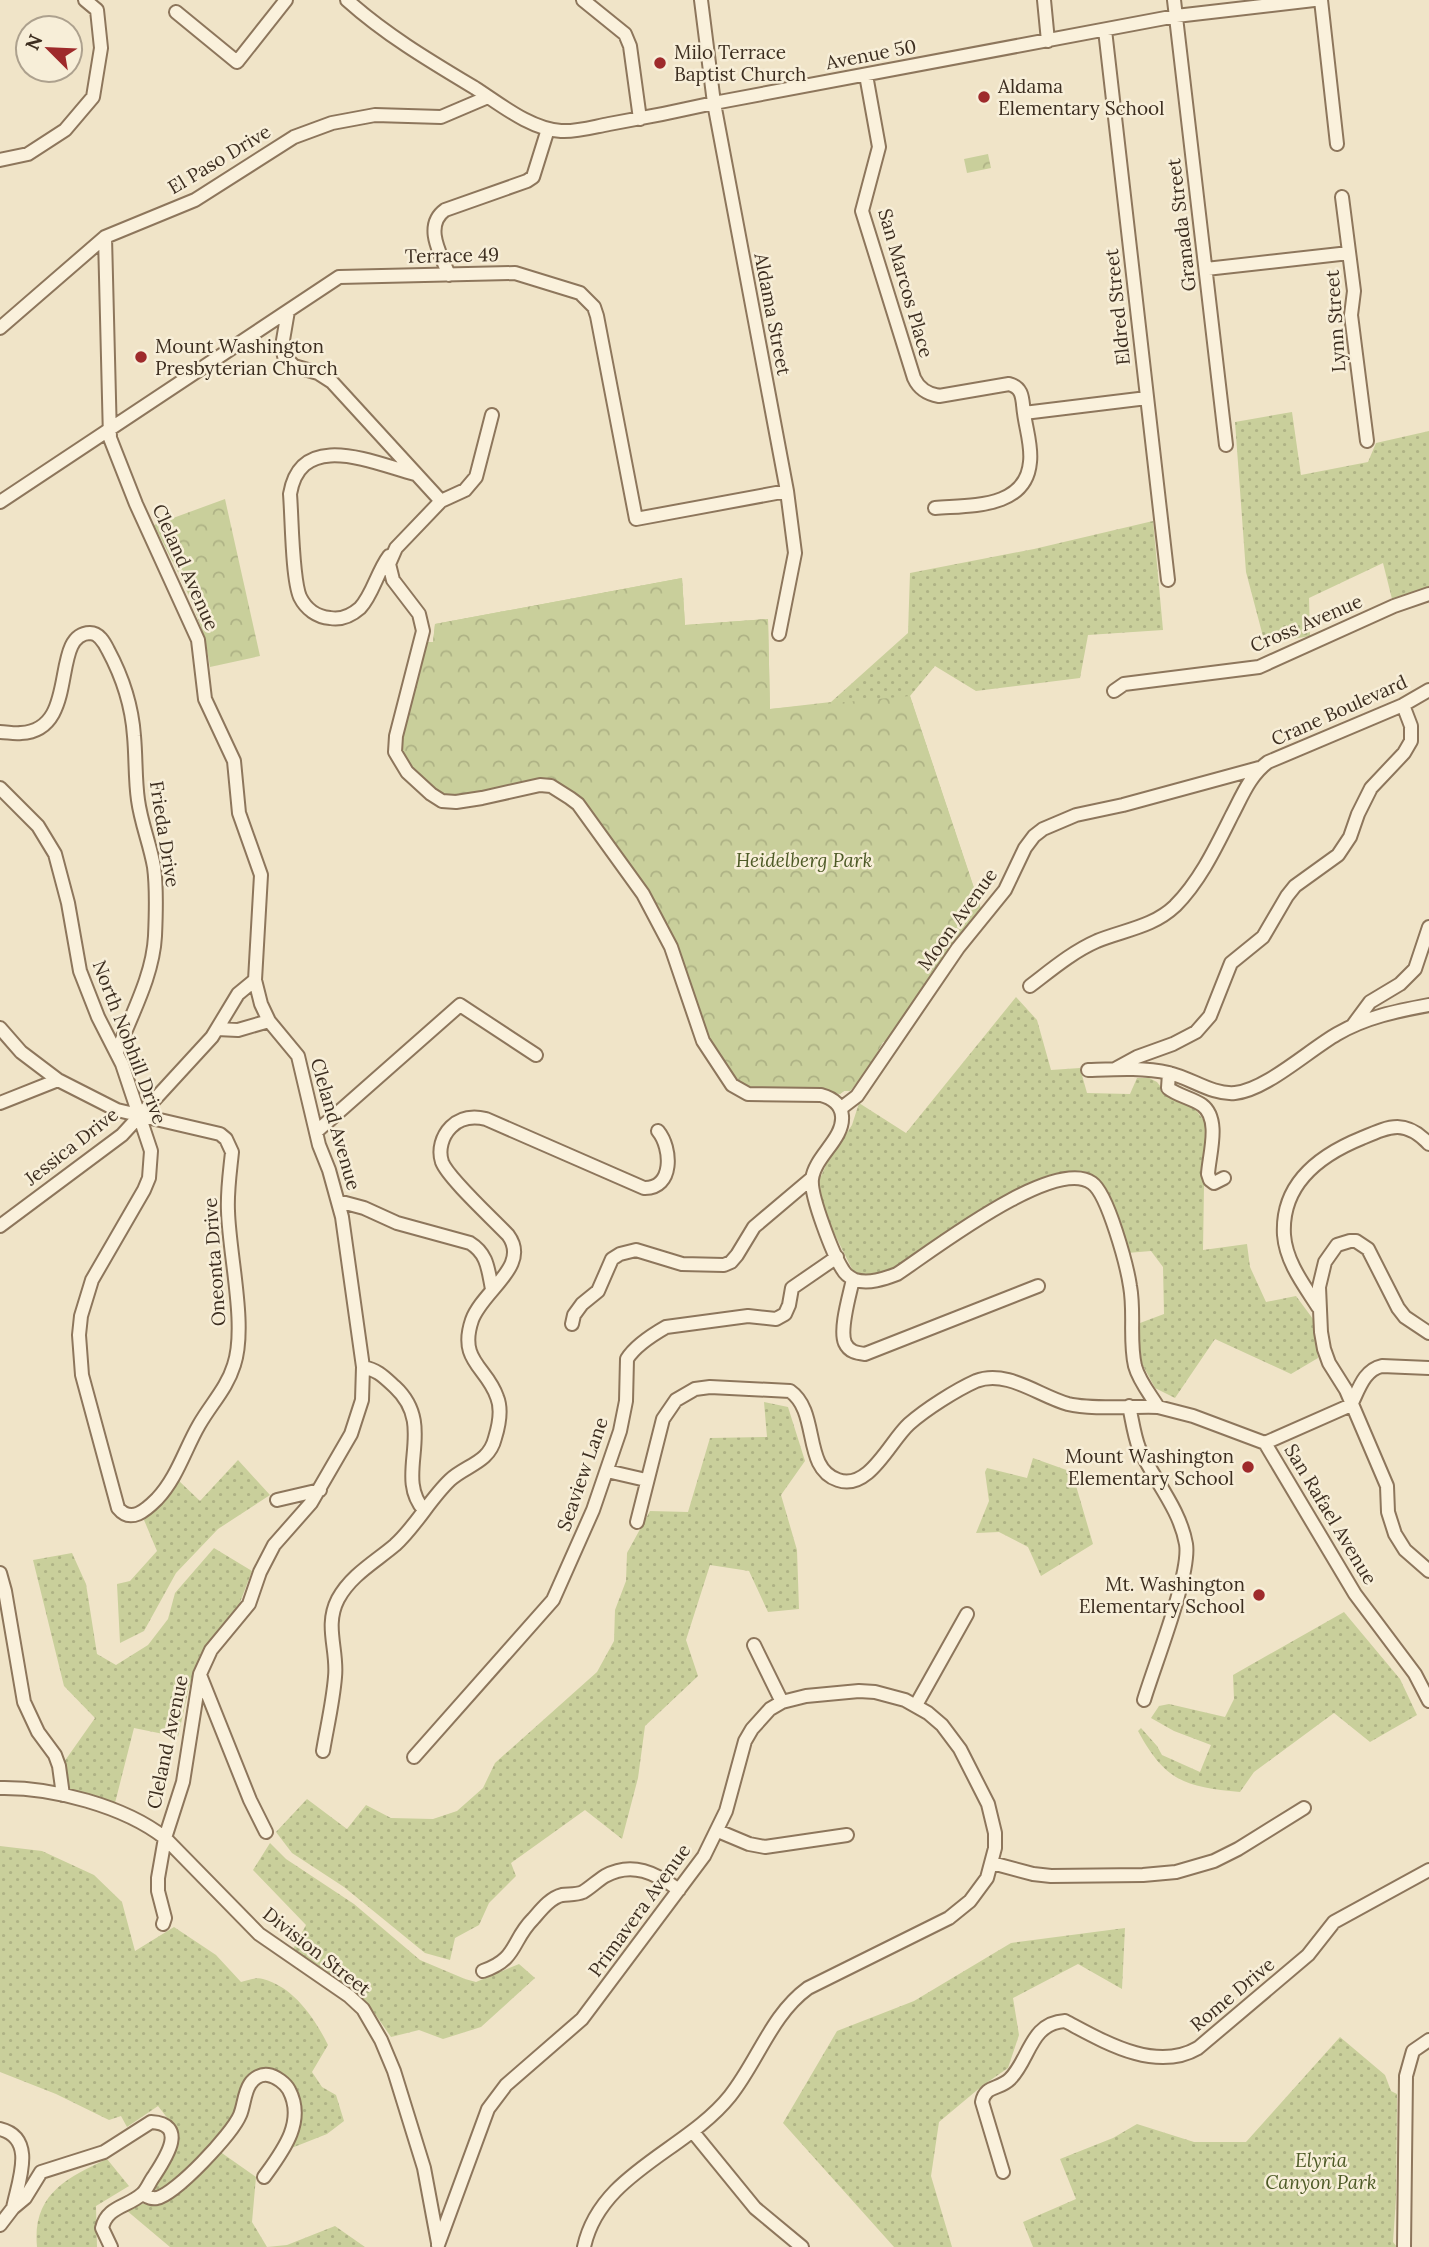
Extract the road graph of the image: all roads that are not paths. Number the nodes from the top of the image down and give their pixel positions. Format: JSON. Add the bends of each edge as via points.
{"nodes":[{"id":1,"x":85,"y":0,"type":"edge"},
{"id":2,"x":286,"y":0,"type":"edge"},
{"id":3,"x":347,"y":0,"type":"edge"},
{"id":4,"x":701,"y":0,"type":"edge"},
{"id":5,"x":1044,"y":0,"type":"edge"},
{"id":6,"x":1174,"y":0,"type":"edge"},
{"id":7,"x":1314,"y":0,"type":"edge"},
{"id":8,"x":1321,"y":0,"type":"edge"},
{"id":9,"x":592,"y":3,"type":"edge"},
{"id":10,"x":176,"y":12,"type":"dead end"},
{"id":11,"x":1176,"y":16,"type":"junction"},
{"id":12,"x":1105,"y":30,"type":"junction"},
{"id":13,"x":1048,"y":41,"type":"junction"},
{"id":14,"x":866,"y":75,"type":"junction"},
{"id":15,"x":488,"y":97,"type":"junction"},
{"id":16,"x":714,"y":103,"type":"junction"},
{"id":17,"x":640,"y":119,"type":"junction"},
{"id":18,"x":548,"y":129,"type":"junction"},
{"id":19,"x":1337,"y":144,"type":"dead end"},
{"id":20,"x":0,"y":160,"type":"edge"},
{"id":21,"x":1342,"y":197,"type":"dead end"},
{"id":22,"x":105,"y":237,"type":"junction"},
{"id":23,"x":1349,"y":253,"type":"junction"},
{"id":24,"x":1206,"y":269,"type":"junction"},
{"id":25,"x":449,"y":275,"type":"junction"},
{"id":26,"x":288,"y":311,"type":"junction"},
{"id":27,"x":0,"y":328,"type":"edge"},
{"id":28,"x":1147,"y":398,"type":"junction"},
{"id":29,"x":1024,"y":413,"type":"junction"},
{"id":30,"x":492,"y":415,"type":"dead end"},
{"id":31,"x":109,"y":430,"type":"junction"},
{"id":32,"x":1367,"y":441,"type":"dead end"},
{"id":33,"x":1226,"y":445,"type":"dead end"},
{"id":34,"x":415,"y":474,"type":"junction"},
{"id":35,"x":787,"y":491,"type":"junction"},
{"id":36,"x":441,"y":501,"type":"junction"},
{"id":37,"x":0,"y":502,"type":"edge"},
{"id":38,"x":935,"y":508,"type":"dead end"},
{"id":39,"x":396,"y":548,"type":"junction"},
{"id":40,"x":1168,"y":580,"type":"dead end"},
{"id":41,"x":1429,"y":594,"type":"edge"},
{"id":42,"x":779,"y":634,"type":"dead end"},
{"id":43,"x":1429,"y":690,"type":"edge"},
{"id":44,"x":1114,"y":691,"type":"dead end"},
{"id":45,"x":1403,"y":705,"type":"junction"},
{"id":46,"x":0,"y":732,"type":"edge"},
{"id":47,"x":1259,"y":768,"type":"junction"},
{"id":48,"x":0,"y":788,"type":"edge"},
{"id":49,"x":1429,"y":927,"type":"edge"},
{"id":50,"x":255,"y":980,"type":"junction"},
{"id":51,"x":1030,"y":986,"type":"dead end"},
{"id":52,"x":1429,"y":1005,"type":"edge"},
{"id":53,"x":269,"y":1021,"type":"junction"},
{"id":54,"x":1352,"y":1026,"type":"junction"},
{"id":55,"x":0,"y":1028,"type":"edge"},
{"id":56,"x":217,"y":1029,"type":"junction"},
{"id":57,"x":117,"y":1052,"type":"junction"},
{"id":58,"x":536,"y":1055,"type":"dead end"},
{"id":59,"x":1115,"y":1069,"type":"junction"},
{"id":60,"x":1088,"y":1070,"type":"dead end"},
{"id":61,"x":1170,"y":1073,"type":"junction"},
{"id":62,"x":58,"y":1080,"type":"junction"},
{"id":63,"x":0,"y":1103,"type":"edge"},
{"id":64,"x":840,"y":1109,"type":"junction"},
{"id":65,"x":140,"y":1115,"type":"junction"},
{"id":66,"x":658,"y":1131,"type":"dead end"},
{"id":67,"x":316,"y":1132,"type":"junction"},
{"id":68,"x":1429,"y":1144,"type":"edge"},
{"id":69,"x":812,"y":1178,"type":"junction"},
{"id":70,"x":1224,"y":1178,"type":"dead end"},
{"id":71,"x":338,"y":1201,"type":"junction"},
{"id":72,"x":0,"y":1226,"type":"edge"},
{"id":73,"x":837,"y":1257,"type":"junction"},
{"id":74,"x":853,"y":1279,"type":"junction"},
{"id":75,"x":1038,"y":1286,"type":"dead end"},
{"id":76,"x":492,"y":1289,"type":"junction"},
{"id":77,"x":1319,"y":1310,"type":"junction"},
{"id":78,"x":572,"y":1324,"type":"dead end"},
{"id":79,"x":1429,"y":1333,"type":"edge"},
{"id":80,"x":363,"y":1367,"type":"junction"},
{"id":81,"x":1429,"y":1368,"type":"edge"},
{"id":82,"x":1352,"y":1405,"type":"junction"},
{"id":83,"x":1129,"y":1406,"type":"junction"},
{"id":84,"x":1158,"y":1407,"type":"junction"},
{"id":85,"x":1265,"y":1443,"type":"junction"},
{"id":86,"x":607,"y":1471,"type":"junction"},
{"id":87,"x":646,"y":1480,"type":"junction"},
{"id":88,"x":320,"y":1490,"type":"junction"},
{"id":89,"x":277,"y":1500,"type":"dead end"},
{"id":90,"x":424,"y":1510,"type":"junction"},
{"id":91,"x":127,"y":1516,"type":"joint"},
{"id":92,"x":637,"y":1522,"type":"dead end"},
{"id":93,"x":1429,"y":1571,"type":"edge"},
{"id":94,"x":0,"y":1573,"type":"edge"},
{"id":95,"x":967,"y":1614,"type":"dead end"},
{"id":96,"x":754,"y":1645,"type":"dead end"},
{"id":97,"x":200,"y":1674,"type":"junction"},
{"id":98,"x":1143,"y":1699,"type":"dead end"},
{"id":99,"x":1429,"y":1701,"type":"edge"},
{"id":100,"x":782,"y":1702,"type":"junction"},
{"id":101,"x":916,"y":1705,"type":"junction"},
{"id":102,"x":323,"y":1751,"type":"dead end"},
{"id":103,"x":414,"y":1757,"type":"dead end"},
{"id":104,"x":0,"y":1788,"type":"edge"},
{"id":105,"x":62,"y":1795,"type":"junction"},
{"id":106,"x":1304,"y":1808,"type":"dead end"},
{"id":107,"x":718,"y":1831,"type":"junction"},
{"id":108,"x":266,"y":1832,"type":"dead end"},
{"id":109,"x":846,"y":1835,"type":"dead end"},
{"id":110,"x":165,"y":1838,"type":"junction"},
{"id":111,"x":992,"y":1863,"type":"junction"},
{"id":112,"x":1429,"y":1870,"type":"edge"},
{"id":113,"x":679,"y":1890,"type":"junction"},
{"id":114,"x":163,"y":1924,"type":"dead end"},
{"id":115,"x":482,"y":1971,"type":"dead end"},
{"id":116,"x":1429,"y":2040,"type":"edge"},
{"id":117,"x":0,"y":2129,"type":"edge"},
{"id":118,"x":693,"y":2132,"type":"junction"},
{"id":119,"x":1003,"y":2172,"type":"dead end"},
{"id":120,"x":264,"y":2177,"type":"dead end"},
{"id":121,"x":142,"y":2194,"type":"junction"},
{"id":122,"x":13,"y":2208,"type":"junction"},
{"id":123,"x":0,"y":2225,"type":"edge"},
{"id":124,"x":438,"y":2246,"type":"edge"},
{"id":125,"x":111,"y":2247,"type":"edge"},
{"id":126,"x":584,"y":2247,"type":"edge"},
{"id":127,"x":802,"y":2247,"type":"edge"},
{"id":128,"x":1404,"y":2247,"type":"edge"}],
"edges":[{"from":1,"to":20,"type":"street","via":[[97,10],[101,47],[93,97],[65,130],[28,154]]},
{"from":2,"to":10,"type":"street","via":[[237,62]]},
{"from":3,"to":15,"type":"street","name":"Avenue 50","via":[[399,42]]},
{"from":4,"to":16,"type":"street","name":"Aldama Street"},
{"from":5,"to":13,"type":"street"},
{"from":6,"to":11,"type":"street","name":"Granada Street"},
{"from":7,"to":11,"type":"street","name":"Avenue 50"},
{"from":8,"to":19,"type":"street"},
{"from":9,"to":17,"type":"street","via":[[625,34],[630,46]]},
{"from":11,"to":12,"type":"street","name":"Avenue 50"},
{"from":11,"to":24,"type":"street","name":"Granada Street"},
{"from":12,"to":13,"type":"street","name":"Avenue 50"},
{"from":12,"to":28,"type":"street","name":"Eldred Street"},
{"from":13,"to":14,"type":"street","name":"Avenue 50"},
{"from":14,"to":16,"type":"street","name":"Avenue 50"},
{"from":14,"to":29,"type":"street","name":"San Marcos Place","via":[[878,147],[862,211],[914,377],[924,391],[939,396],[1015,385]]},
{"from":15,"to":18,"type":"street","name":"Avenue 50"},
{"from":15,"to":22,"type":"street","name":"El Paso Drive","via":[[441,117],[375,115],[313,129],[195,200]]},
{"from":16,"to":17,"type":"street","name":"Avenue 50"},
{"from":16,"to":35,"type":"street","name":"Aldama Street"},
{"from":17,"to":18,"type":"street","name":"Avenue 50","via":[[580,130]]},
{"from":18,"to":25,"type":"street","via":[[533,177],[445,211],[436,220],[434,234]]},
{"from":21,"to":23,"type":"street","name":"Lynn Street"},
{"from":22,"to":27,"type":"street","name":"El Paso Drive"},
{"from":22,"to":31,"type":"street","name":"Cleland Avenue"},
{"from":23,"to":24,"type":"street"},
{"from":23,"to":32,"type":"street","name":"Lynn Street","via":[[1354,291],[1351,315]]},
{"from":24,"to":33,"type":"street","name":"Granada Street"},
{"from":25,"to":26,"type":"street","name":"Terrace 49","via":[[339,277]]},
{"from":25,"to":35,"type":"street","name":"Terrace 49","via":[[515,274],[571,288],[588,299],[597,316],[636,519]]},
{"from":26,"to":31,"type":"street","name":"Terrace 49"},
{"from":26,"to":34,"type":"street","via":[[284,356],[294,366],[332,382]]},
{"from":28,"to":29,"type":"street"},
{"from":28,"to":40,"type":"street","name":"Eldred Street"},
{"from":29,"to":38,"type":"street","via":[[1030,461],[1019,488],[995,502]]},
{"from":30,"to":36,"type":"street","via":[[477,477],[465,490]]},
{"from":31,"to":37,"type":"street","name":"Terrace 49"},
{"from":31,"to":50,"type":"street","name":"Cleland Avenue","via":[[136,504],[198,640],[205,699],[234,761],[239,813],[261,874]]},
{"from":34,"to":36,"type":"street"},
{"from":34,"to":39,"type":"street","via":[[330,454],[310,460],[292,484],[297,586],[312,611],[328,618],[354,613]]},
{"from":35,"to":42,"type":"street","name":"Aldama Street","via":[[795,553]]},
{"from":36,"to":39,"type":"street"},
{"from":39,"to":64,"type":"street","via":[[389,572],[419,614],[423,631],[396,736],[396,752],[407,772],[442,801],[540,785],[551,786],[578,804],[643,894],[671,947],[703,1041],[732,1085],[748,1094],[821,1095]]},
{"from":41,"to":44,"type":"street","name":"Cross Avenue","via":[[1259,667],[1124,684]]},
{"from":43,"to":45,"type":"street","name":"Crane Boulevard"},
{"from":45,"to":47,"type":"street","name":"Crane Boulevard"},
{"from":45,"to":59,"type":"street","via":[[1411,741],[1371,788],[1338,855],[1295,886],[1264,937],[1231,963],[1210,1016],[1196,1032]]},
{"from":46,"to":57,"type":"street","name":"Frieda Drive","via":[[30,732],[47,721],[60,701],[68,652],[78,638],[94,633],[106,645],[130,711],[140,810],[156,885],[153,951]]},
{"from":47,"to":51,"type":"street","name":"Crane Boulevard","via":[[1212,855],[1172,909],[1148,924],[1078,951]]},
{"from":47,"to":64,"type":"street","name":"Moon Avenue","via":[[1076,815],[1034,836],[1005,890],[958,948],[857,1096]]},
{"from":48,"to":57,"type":"street","name":"North Nobhill Drive","via":[[37,826],[55,854],[80,971]]},
{"from":49,"to":54,"type":"street","via":[[1415,969],[1370,1002]]},
{"from":50,"to":53,"type":"street","name":"Cleland Avenue"},
{"from":50,"to":56,"type":"street","name":"Jessica Drive","via":[[238,994]]},
{"from":52,"to":54,"type":"street","via":[[1386,1013]]},
{"from":53,"to":56,"type":"street","via":[[238,1030]]},
{"from":53,"to":67,"type":"street","name":"Cleland Avenue","via":[[298,1056]]},
{"from":54,"to":61,"type":"street","via":[[1270,1080],[1245,1091],[1224,1093]]},
{"from":55,"to":62,"type":"street","name":"Oneonta Drive","via":[[21,1052]]},
{"from":56,"to":65,"type":"street","name":"Jessica Drive"},
{"from":57,"to":65,"type":"street","name":"North Nobhill Drive"},
{"from":58,"to":67,"type":"street","via":[[460,1005]]},
{"from":59,"to":60,"type":"street"},
{"from":59,"to":61,"type":"street"},
{"from":61,"to":70,"type":"street","via":[[1167,1088],[1208,1111],[1212,1128],[1210,1180]]},
{"from":62,"to":63,"type":"street"},
{"from":62,"to":65,"type":"street","name":"Oneonta Drive","via":[[117,1110]]},
{"from":64,"to":69,"type":"street","via":[[842,1124]]},
{"from":65,"to":72,"type":"street","name":"Jessica Drive","via":[[122,1135]]},
{"from":65,"to":91,"type":"street","name":"North Nobhill Drive","via":[[151,1151],[149,1178],[92,1280],[79,1335],[82,1375],[118,1508]]},
{"from":65,"to":91,"type":"street","name":"Oneonta Drive","via":[[214,1131],[230,1145],[228,1212],[238,1345],[229,1379],[173,1478],[151,1506],[139,1515]]},
{"from":66,"to":76,"type":"street","via":[[664,1138],[668,1171],[662,1182],[644,1188],[486,1119],[469,1118],[453,1125],[443,1138],[441,1155],[447,1171],[514,1246],[514,1262]]},
{"from":67,"to":71,"type":"street","name":"Cleland Avenue"},
{"from":68,"to":77,"type":"street","via":[[1403,1127],[1383,1129],[1336,1148],[1297,1185],[1286,1211],[1287,1250]]},
{"from":69,"to":73,"type":"street","via":[[813,1194]]},
{"from":69,"to":78,"type":"street","via":[[754,1227],[737,1255],[724,1265],[682,1264],[636,1250],[620,1254],[612,1259],[598,1291],[582,1304]]},
{"from":71,"to":76,"type":"street","via":[[470,1243],[487,1261]]},
{"from":71,"to":80,"type":"street","name":"Cleland Avenue"},
{"from":73,"to":74,"type":"street"},
{"from":73,"to":86,"type":"street","name":"Seaview Lane","via":[[792,1288],[785,1314],[776,1319],[747,1316],[666,1328],[630,1354],[626,1359],[626,1401]]},
{"from":74,"to":75,"type":"street","via":[[845,1344],[854,1353],[865,1354]]},
{"from":74,"to":84,"type":"street","via":[[881,1280],[897,1274],[1020,1194],[1056,1180],[1075,1177],[1090,1181],[1102,1194],[1119,1242],[1130,1287],[1136,1368]]},
{"from":76,"to":90,"type":"street","via":[[474,1315],[469,1337],[473,1360],[497,1396],[500,1415],[495,1439],[485,1457],[449,1481]]},
{"from":77,"to":79,"type":"street","via":[[1325,1262],[1337,1245],[1356,1241],[1368,1249],[1405,1317]]},
{"from":77,"to":82,"type":"street","via":[[1324,1349]]},
{"from":80,"to":88,"type":"street","name":"Cleland Avenue","via":[[358,1418]]},
{"from":80,"to":90,"type":"street","via":[[377,1370],[410,1404],[416,1429],[415,1500]]},
{"from":81,"to":82,"type":"street","via":[[1376,1367],[1366,1376]]},
{"from":82,"to":85,"type":"street"},
{"from":82,"to":93,"type":"street","via":[[1387,1486],[1395,1534]]},
{"from":83,"to":84,"type":"street","name":"San Rafael Avenue"},
{"from":83,"to":87,"type":"street","name":"San Rafael Avenue","via":[[1069,1404],[1009,1380],[979,1380],[909,1424],[872,1470],[850,1482],[822,1470],[803,1403],[790,1391],[702,1388],[684,1394],[668,1409]]},
{"from":83,"to":98,"type":"street","via":[[1139,1447],[1162,1485],[1187,1547],[1180,1587]]},
{"from":84,"to":85,"type":"street","name":"San Rafael Avenue"},
{"from":85,"to":99,"type":"street","name":"San Rafael Avenue","via":[[1355,1594],[1415,1674]]},
{"from":86,"to":87,"type":"street"},
{"from":86,"to":103,"type":"street","name":"Seaview Lane","via":[[553,1600]]},
{"from":87,"to":92,"type":"street"},
{"from":88,"to":89,"type":"street"},
{"from":88,"to":97,"type":"street","name":"Cleland Avenue","via":[[274,1545],[248,1604],[211,1650]]},
{"from":90,"to":102,"type":"street","via":[[394,1545],[361,1570],[333,1611],[330,1635],[335,1679]]},
{"from":94,"to":105,"type":"street","via":[[24,1702],[55,1755]]},
{"from":95,"to":101,"type":"street"},
{"from":96,"to":100,"type":"street"},
{"from":97,"to":108,"type":"street"},
{"from":97,"to":110,"type":"street","name":"Cleland Avenue","via":[[183,1782]]},
{"from":100,"to":101,"type":"street","name":"Primavera Avenue","via":[[859,1691],[891,1695]]},
{"from":100,"to":107,"type":"street","name":"Primavera Avenue","via":[[751,1729],[745,1741]]},
{"from":101,"to":111,"type":"street","name":"Primavera Avenue","via":[[952,1737],[988,1804],[995,1833]]},
{"from":104,"to":105,"type":"street","name":"Division Street","via":[[27,1787]]},
{"from":105,"to":110,"type":"street","name":"Division Street","via":[[126,1815]]},
{"from":106,"to":111,"type":"street","via":[[1238,1849],[1176,1872],[1051,1876]]},
{"from":107,"to":109,"type":"street","via":[[765,1847]]},
{"from":107,"to":113,"type":"street","name":"Primavera Avenue"},
{"from":110,"to":114,"type":"street","name":"Cleland Avenue","via":[[158,1891]]},
{"from":110,"to":124,"type":"street","name":"Division Street","via":[[259,1934],[363,2009],[394,2071],[424,2168]]},
{"from":111,"to":118,"type":"street","via":[[979,1891],[961,1910],[797,1996],[729,2096]]},
{"from":112,"to":119,"type":"street","name":"Rome Drive","via":[[1334,1922],[1308,1955],[1188,2054],[1129,2053],[1065,2021],[1042,2029],[1010,2080],[983,2094]]},
{"from":113,"to":115,"type":"street","via":[[641,1870],[608,1875],[582,1892],[554,1898],[530,1922],[509,1956]]},
{"from":113,"to":124,"type":"street","name":"Primavera Avenue","via":[[582,2019],[497,2095],[481,2125]]},
{"from":116,"to":128,"type":"street","via":[[1413,2051],[1406,2076]]},
{"from":117,"to":122,"type":"street","via":[[17,2138],[23,2152]]},
{"from":118,"to":126,"type":"street","via":[[611,2194],[594,2217]]},
{"from":118,"to":127,"type":"street","via":[[755,2208]]},
{"from":120,"to":121,"type":"street","via":[[284,2150],[296,2116],[286,2085],[270,2075],[258,2076],[249,2085],[240,2116],[184,2182],[161,2197]]},
{"from":121,"to":122,"type":"street","via":[[170,2152],[172,2137],[160,2123],[151,2122],[104,2152],[41,2172]]},
{"from":121,"to":125,"type":"street","via":[[106,2215],[102,2228]]},
{"from":122,"to":123,"type":"street"}]}
